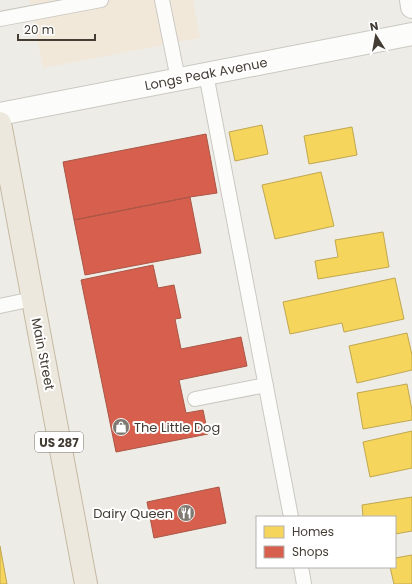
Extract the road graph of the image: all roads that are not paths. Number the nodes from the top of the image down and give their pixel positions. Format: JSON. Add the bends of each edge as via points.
{"nodes":[{"id":1,"x":101,"y":0,"type":"edge"},
{"id":2,"x":162,"y":0,"type":"edge"},
{"id":3,"x":411,"y":0,"type":"edge"},
{"id":4,"x":412,"y":7,"type":"edge"},
{"id":5,"x":0,"y":19,"type":"edge"},
{"id":6,"x":412,"y":34,"type":"edge"},
{"id":7,"x":206,"y":74,"type":"junction"},
{"id":8,"x":178,"y":79,"type":"junction"},
{"id":9,"x":0,"y":114,"type":"edge"},
{"id":10,"x":0,"y":123,"type":"edge"},
{"id":11,"x":33,"y":299,"type":"junction"},
{"id":12,"x":0,"y":306,"type":"edge"},
{"id":13,"x":266,"y":385,"type":"junction"},
{"id":14,"x":194,"y":399,"type":"dead end"},
{"id":15,"x":291,"y":516,"type":"edge"},
{"id":16,"x":301,"y":568,"type":"edge"},
{"id":17,"x":86,"y":584,"type":"edge"},
{"id":18,"x":304,"y":584,"type":"edge"}],
"edges":[{"from":1,"to":5,"type":"lane"},
{"from":2,"to":8,"type":"lane"},
{"from":3,"to":4,"type":"street"},
{"from":6,"to":7,"type":"street","name":"Longs Peak Avenue"},
{"from":7,"to":8,"type":"street","name":"Longs Peak Avenue"},
{"from":7,"to":13,"type":"lane"},
{"from":8,"to":9,"type":"street","name":"Longs Peak Avenue"},
{"from":10,"to":11,"type":"highway","name":"Main Street","number":"US 287"},
{"from":11,"to":12,"type":"lane"},
{"from":11,"to":17,"type":"highway","name":"Main Street","number":"US 287"},
{"from":13,"to":14,"type":"lane"},
{"from":13,"to":15,"type":"lane"},
{"from":16,"to":18,"type":"lane"}]}
